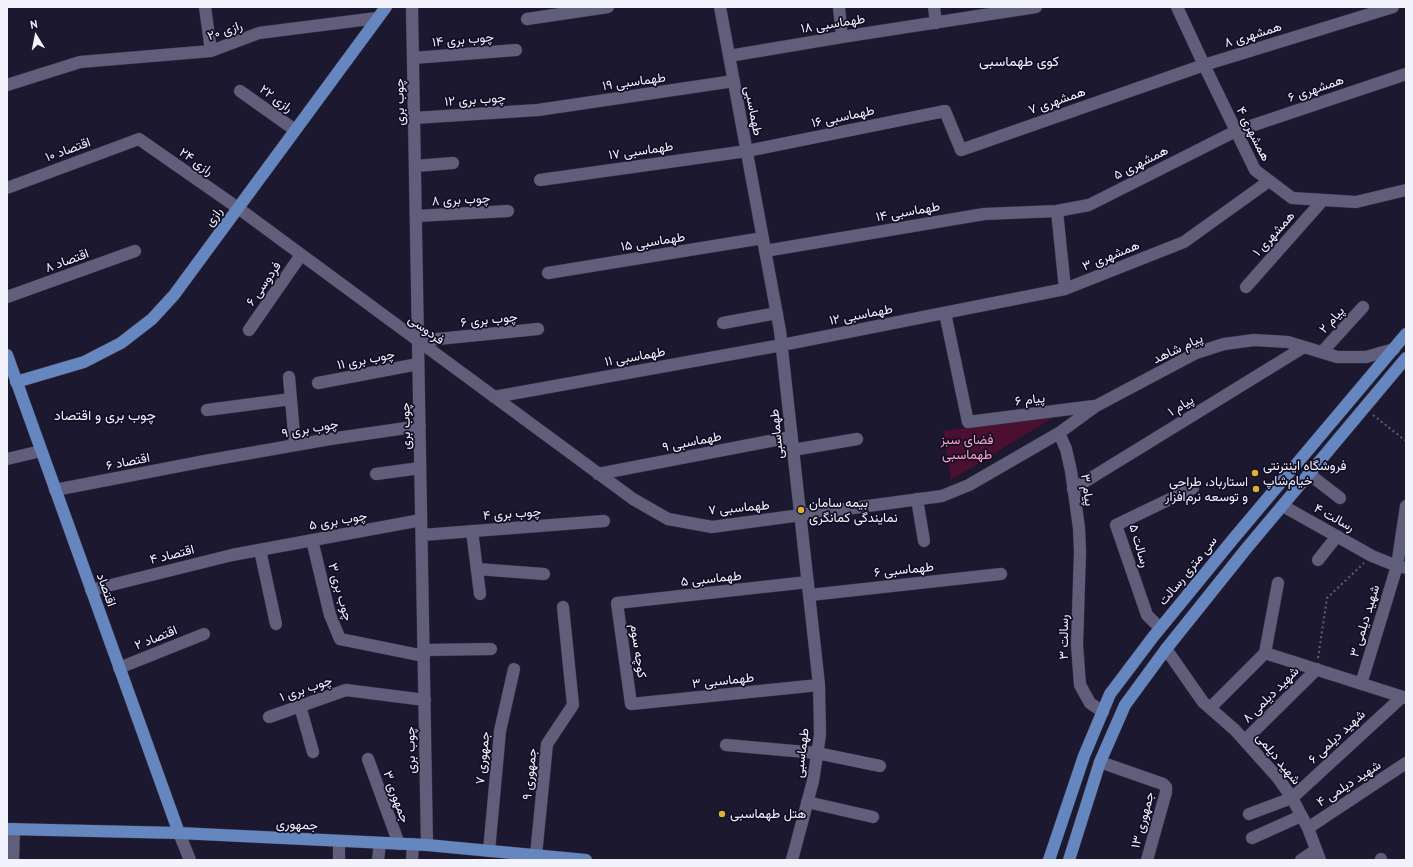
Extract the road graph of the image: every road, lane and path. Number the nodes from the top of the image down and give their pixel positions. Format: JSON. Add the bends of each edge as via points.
{"nodes":[{"id":1,"x":205,"y":7,"type":"edge"},
{"id":2,"x":386,"y":7,"type":"edge"},
{"id":3,"x":412,"y":7,"type":"edge"},
{"id":4,"x":608,"y":7,"type":"edge"},
{"id":5,"x":720,"y":7,"type":"edge"},
{"id":6,"x":839,"y":7,"type":"edge"},
{"id":7,"x":934,"y":7,"type":"edge"},
{"id":8,"x":1036,"y":7,"type":"edge"},
{"id":9,"x":1177,"y":7,"type":"edge"},
{"id":10,"x":1393,"y":7,"type":"edge"},
{"id":11,"x":377,"y":18,"type":"junction"},
{"id":12,"x":527,"y":19,"type":"dead end"},
{"id":13,"x":936,"y":23,"type":"junction"},
{"id":14,"x":842,"y":36,"type":"junction"},
{"id":15,"x":516,"y":50,"type":"dead end"},
{"id":16,"x":212,"y":52,"type":"junction"},
{"id":17,"x":729,"y":56,"type":"junction"},
{"id":18,"x":413,"y":58,"type":"junction"},
{"id":19,"x":1204,"y":65,"type":"junction"},
{"id":20,"x":1406,"y":74,"type":"edge"},
{"id":21,"x":734,"y":81,"type":"junction"},
{"id":22,"x":7,"y":85,"type":"edge"},
{"id":23,"x":240,"y":90,"type":"dead end"},
{"id":24,"x":538,"y":110,"type":"joint"},
{"id":25,"x":945,"y":110,"type":"joint"},
{"id":26,"x":414,"y":118,"type":"junction"},
{"id":27,"x":295,"y":130,"type":"junction"},
{"id":28,"x":1236,"y":131,"type":"junction"},
{"id":29,"x":139,"y":139,"type":"joint"},
{"id":30,"x":747,"y":151,"type":"junction"},
{"id":31,"x":453,"y":163,"type":"dead end"},
{"id":32,"x":415,"y":166,"type":"junction"},
{"id":33,"x":540,"y":180,"type":"dead end"},
{"id":34,"x":1269,"y":181,"type":"junction"},
{"id":35,"x":7,"y":188,"type":"edge"},
{"id":36,"x":1406,"y":190,"type":"edge"},
{"id":37,"x":1323,"y":200,"type":"junction"},
{"id":38,"x":238,"y":208,"type":"junction"},
{"id":39,"x":508,"y":211,"type":"dead end"},
{"id":40,"x":1057,"y":211,"type":"junction"},
{"id":41,"x":416,"y":216,"type":"junction"},
{"id":42,"x":763,"y":238,"type":"junction"},
{"id":43,"x":135,"y":251,"type":"dead end"},
{"id":44,"x":765,"y":251,"type":"junction"},
{"id":45,"x":301,"y":255,"type":"junction"},
{"id":46,"x":548,"y":273,"type":"dead end"},
{"id":47,"x":1246,"y":287,"type":"dead end"},
{"id":48,"x":1065,"y":289,"type":"junction"},
{"id":49,"x":7,"y":297,"type":"edge"},
{"id":50,"x":1363,"y":307,"type":"dead end"},
{"id":51,"x":777,"y":313,"type":"junction"},
{"id":52,"x":945,"y":313,"type":"junction"},
{"id":53,"x":723,"y":323,"type":"dead end"},
{"id":54,"x":538,"y":329,"type":"dead end"},
{"id":55,"x":249,"y":330,"type":"dead end"},
{"id":56,"x":1406,"y":334,"type":"edge"},
{"id":57,"x":418,"y":341,"type":"junction"},
{"id":58,"x":782,"y":345,"type":"junction"},
{"id":59,"x":1304,"y":347,"type":"junction"},
{"id":60,"x":1394,"y":349,"type":"junction"},
{"id":61,"x":1322,"y":352,"type":"junction"},
{"id":62,"x":7,"y":355,"type":"edge"},
{"id":63,"x":1406,"y":358,"type":"edge"},
{"id":64,"x":418,"y":364,"type":"junction"},
{"id":65,"x":289,"y":377,"type":"dead end"},
{"id":66,"x":16,"y":382,"type":"junction"},
{"id":67,"x":318,"y":383,"type":"dead end"},
{"id":68,"x":494,"y":397,"type":"junction"},
{"id":69,"x":291,"y":400,"type":"junction"},
{"id":70,"x":1096,"y":406,"type":"junction"},
{"id":71,"x":1364,"y":408,"type":"junction"},
{"id":72,"x":207,"y":410,"type":"dead end"},
{"id":73,"x":420,"y":426,"type":"junction"},
{"id":74,"x":1059,"y":433,"type":"junction"},
{"id":75,"x":791,"y":437,"type":"junction"},
{"id":76,"x":857,"y":439,"type":"dead end"},
{"id":77,"x":1406,"y":441,"type":"edge"},
{"id":78,"x":295,"y":445,"type":"junction"},
{"id":79,"x":793,"y":450,"type":"junction"},
{"id":80,"x":41,"y":451,"type":"junction"},
{"id":81,"x":7,"y":459,"type":"edge"},
{"id":82,"x":205,"y":461,"type":"joint"},
{"id":83,"x":420,"y":468,"type":"junction"},
{"id":84,"x":376,"y":474,"type":"dead end"},
{"id":85,"x":598,"y":474,"type":"junction"},
{"id":86,"x":1309,"y":474,"type":"junction"},
{"id":87,"x":1193,"y":488,"type":"dead end"},
{"id":88,"x":1073,"y":489,"type":"junction"},
{"id":89,"x":55,"y":490,"type":"junction"},
{"id":90,"x":1340,"y":498,"type":"dead end"},
{"id":91,"x":917,"y":499,"type":"junction"},
{"id":92,"x":1283,"y":506,"type":"junction"},
{"id":93,"x":1406,"y":506,"type":"edge"},
{"id":94,"x":799,"y":515,"type":"junction"},
{"id":95,"x":421,"y":520,"type":"junction"},
{"id":96,"x":604,"y":521,"type":"dead end"},
{"id":97,"x":472,"y":531,"type":"junction"},
{"id":98,"x":422,"y":535,"type":"junction"},
{"id":99,"x":1337,"y":536,"type":"junction"},
{"id":100,"x":1234,"y":538,"type":"junction"},
{"id":101,"x":312,"y":540,"type":"junction"},
{"id":102,"x":924,"y":541,"type":"dead end"},
{"id":103,"x":1246,"y":549,"type":"junction"},
{"id":104,"x":260,"y":550,"type":"junction"},
{"id":105,"x":1080,"y":552,"type":"joint"},
{"id":106,"x":1372,"y":556,"type":"junction"},
{"id":107,"x":1318,"y":560,"type":"dead end"},
{"id":108,"x":1401,"y":567,"type":"edge"},
{"id":109,"x":477,"y":569,"type":"junction"},
{"id":110,"x":544,"y":574,"type":"dead end"},
{"id":111,"x":1001,"y":574,"type":"dead end"},
{"id":112,"x":808,"y":582,"type":"junction"},
{"id":113,"x":1278,"y":582,"type":"dead end"},
{"id":114,"x":91,"y":590,"type":"junction"},
{"id":115,"x":480,"y":594,"type":"dead end"},
{"id":116,"x":810,"y":595,"type":"junction"},
{"id":117,"x":617,"y":603,"type":"joint"},
{"id":118,"x":563,"y":607,"type":"dead end"},
{"id":119,"x":276,"y":624,"type":"dead end"},
{"id":120,"x":1160,"y":628,"type":"junction"},
{"id":121,"x":204,"y":634,"type":"dead end"},
{"id":122,"x":491,"y":649,"type":"dead end"},
{"id":123,"x":1166,"y":649,"type":"junction"},
{"id":124,"x":1265,"y":652,"type":"junction"},
{"id":125,"x":424,"y":653,"type":"junction"},
{"id":126,"x":119,"y":668,"type":"junction"},
{"id":127,"x":514,"y":669,"type":"dead end"},
{"id":128,"x":1317,"y":669,"type":"junction"},
{"id":129,"x":1361,"y":684,"type":"junction"},
{"id":130,"x":819,"y":685,"type":"junction"},
{"id":131,"x":1404,"y":698,"type":"edge"},
{"id":132,"x":424,"y":700,"type":"junction"},
{"id":133,"x":631,"y":704,"type":"joint"},
{"id":134,"x":300,"y":706,"type":"junction"},
{"id":135,"x":1210,"y":708,"type":"junction"},
{"id":136,"x":1103,"y":712,"type":"junction"},
{"id":137,"x":269,"y":717,"type":"dead end"},
{"id":138,"x":1245,"y":740,"type":"junction"},
{"id":139,"x":726,"y":745,"type":"dead end"},
{"id":140,"x":313,"y":752,"type":"dead end"},
{"id":141,"x":817,"y":753,"type":"junction"},
{"id":142,"x":368,"y":759,"type":"dead end"},
{"id":143,"x":1100,"y":762,"type":"junction"},
{"id":144,"x":1406,"y":763,"type":"edge"},
{"id":145,"x":880,"y":766,"type":"dead end"},
{"id":146,"x":1292,"y":798,"type":"junction"},
{"id":147,"x":807,"y":802,"type":"junction"},
{"id":148,"x":1249,"y":814,"type":"dead end"},
{"id":149,"x":1301,"y":816,"type":"junction"},
{"id":150,"x":873,"y":817,"type":"dead end"},
{"id":151,"x":1308,"y":828,"type":"junction"},
{"id":152,"x":10,"y":829,"type":"edge"},
{"id":153,"x":179,"y":833,"type":"junction"},
{"id":154,"x":1252,"y":838,"type":"dead end"},
{"id":155,"x":339,"y":841,"type":"junction"},
{"id":156,"x":380,"y":843,"type":"junction"},
{"id":157,"x":399,"y":844,"type":"junction"},
{"id":158,"x":413,"y":844,"type":"junction"},
{"id":159,"x":427,"y":845,"type":"junction"},
{"id":160,"x":489,"y":851,"type":"junction"},
{"id":161,"x":1318,"y":855,"type":"edge"},
{"id":162,"x":544,"y":857,"type":"edge"},
{"id":163,"x":13,"y":860,"type":"edge"},
{"id":164,"x":190,"y":860,"type":"edge"},
{"id":165,"x":339,"y":860,"type":"edge"},
{"id":166,"x":378,"y":860,"type":"edge"},
{"id":167,"x":412,"y":860,"type":"edge"},
{"id":168,"x":586,"y":860,"type":"edge"},
{"id":169,"x":792,"y":860,"type":"edge"},
{"id":170,"x":1049,"y":860,"type":"edge"},
{"id":171,"x":1069,"y":860,"type":"edge"},
{"id":172,"x":1147,"y":860,"type":"edge"},
{"id":173,"x":1301,"y":860,"type":"edge"}],
"edges":[{"from":1,"to":16,"type":"street"},
{"from":2,"to":11,"type":"main road","name":"رازی"},
{"from":3,"to":18,"type":"street","name":"چوب بری"},
{"from":4,"to":12,"type":"street"},
{"from":5,"to":17,"type":"street","name":"طهماسبی"},
{"from":6,"to":14,"type":"street"},
{"from":7,"to":13,"type":"street"},
{"from":8,"to":13,"type":"street","name":"۱۸ طهماسبی"},
{"from":9,"to":19,"type":"street","name":"همشهری ۴"},
{"from":10,"to":19,"type":"street","name":"۸ همشهری"},
{"from":11,"to":16,"type":"street","name":"رازی ۲۰","via":[[259,33]]},
{"from":11,"to":27,"type":"main road","name":"رازی"},
{"from":13,"to":14,"type":"street","name":"۱۸ طهماسبی"},
{"from":14,"to":17,"type":"street","name":"۱۸ طهماسبی"},
{"from":15,"to":18,"type":"street","name":"۱۴ چوب بری"},
{"from":16,"to":22,"type":"street","name":"رازی ۲۰","via":[[80,62]]},
{"from":17,"to":21,"type":"street","name":"طهماسبی"},
{"from":18,"to":26,"type":"street","name":"چوب بری"},
{"from":19,"to":25,"type":"street","name":"۷ همشهری","via":[[961,150]]},
{"from":19,"to":28,"type":"street","name":"همشهری ۴"},
{"from":20,"to":28,"type":"street","name":"۶ همشهری"},
{"from":21,"to":24,"type":"street","name":"۱۹ طهماسبی"},
{"from":21,"to":30,"type":"street","name":"طهماسبی"},
{"from":23,"to":27,"type":"street","name":"رازی ۲۲"},
{"from":24,"to":26,"type":"street","name":"۱۲ چوب بری"},
{"from":25,"to":30,"type":"street","name":"۱۶ طهماسبی"},
{"from":26,"to":32,"type":"street","name":"چوب بری"},
{"from":27,"to":38,"type":"main road","name":"رازی"},
{"from":28,"to":34,"type":"street","name":"همشهری ۴","via":[[1255,170]]},
{"from":28,"to":40,"type":"street","name":"۵ همشهری","via":[[1089,205]]},
{"from":29,"to":35,"type":"street","name":"۱۰ اقتصاد"},
{"from":29,"to":38,"type":"street","name":"رازی ۲۴"},
{"from":30,"to":33,"type":"street","name":"۱۷ طهماسبی"},
{"from":30,"to":42,"type":"street","name":"طهماسبی"},
{"from":31,"to":32,"type":"street"},
{"from":32,"to":41,"type":"street","name":"چوب بری"},
{"from":34,"to":37,"type":"street","name":"همشهری ۴","via":[[1292,198]]},
{"from":34,"to":48,"type":"street","name":"۳ همشهری","via":[[1184,242]]},
{"from":36,"to":37,"type":"street","name":"همشهری ۴","via":[[1356,202]]},
{"from":37,"to":47,"type":"street","name":"۱ همشهری"},
{"from":38,"to":45,"type":"street","name":"فردوسی"},
{"from":38,"to":66,"type":"main road","name":"رازی","via":[[174,295],[152,319],[122,344],[84,362]]},
{"from":39,"to":41,"type":"street","name":"۸ چوب بری"},
{"from":40,"to":44,"type":"street","name":"۱۴ طهماسبی","via":[[984,214]]},
{"from":40,"to":48,"type":"street"},
{"from":41,"to":57,"type":"street","name":"چوب بری"},
{"from":42,"to":44,"type":"street","name":"طهماسبی"},
{"from":42,"to":46,"type":"street","name":"۱۵ طهماسبی"},
{"from":43,"to":49,"type":"street","name":"۸ اقتصاد"},
{"from":44,"to":51,"type":"street","name":"طهماسبی"},
{"from":45,"to":55,"type":"street","name":"فردوسی ۶"},
{"from":45,"to":57,"type":"street","name":"فردوسی"},
{"from":48,"to":52,"type":"street","name":"۳ همشهری"},
{"from":50,"to":61,"type":"street","name":"۲ پیام"},
{"from":51,"to":53,"type":"street"},
{"from":51,"to":58,"type":"street","name":"طهماسبی"},
{"from":52,"to":58,"type":"street","name":"۱۲ طهماسبی"},
{"from":52,"to":70,"type":"street","name":"۶ پیام","via":[[968,422]]},
{"from":54,"to":57,"type":"street","name":"۶ چوب بری"},
{"from":56,"to":60,"type":"main road","name":"سی متری رسالت"},
{"from":57,"to":64,"type":"street","name":"چوب بری"},
{"from":57,"to":68,"type":"street","name":"فردوسی"},
{"from":58,"to":68,"type":"street","name":"۱۱ طهماسبی"},
{"from":58,"to":75,"type":"street","name":"طهماسبی"},
{"from":59,"to":61,"type":"street","name":"پیام شاهد"},
{"from":59,"to":70,"type":"street","name":"پیام شاهد","via":[[1288,342],[1254,340],[1224,344],[1196,353]]},
{"from":59,"to":88,"type":"street","name":"۱ پیام"},
{"from":60,"to":61,"type":"street","name":"پیام شاهد","via":[[1366,357],[1337,357]]},
{"from":60,"to":100,"type":"main road","name":"سی متری رسالت"},
{"from":62,"to":66,"type":"main road","name":"اقتصاد"},
{"from":63,"to":71,"type":"main road"},
{"from":64,"to":67,"type":"street","name":"۱۱ چوب بری"},
{"from":64,"to":73,"type":"street","name":"چوب بری"},
{"from":65,"to":69,"type":"street"},
{"from":66,"to":80,"type":"main road","name":"اقتصاد"},
{"from":68,"to":85,"type":"street","name":"فردوسی"},
{"from":69,"to":72,"type":"street"},
{"from":69,"to":78,"type":"street"},
{"from":70,"to":74,"type":"street","name":"پیام شاهد"},
{"from":71,"to":77,"type":"path"},
{"from":71,"to":86,"type":"main road"},
{"from":73,"to":78,"type":"street","name":"۹ چوب بری"},
{"from":73,"to":83,"type":"street","name":"چوب بری"},
{"from":74,"to":88,"type":"street","name":"۳ پیام","via":[[1066,449]]},
{"from":74,"to":91,"type":"street","name":"پیام شاهد","via":[[969,485],[942,496]]},
{"from":75,"to":79,"type":"street","name":"طهماسبی"},
{"from":75,"to":85,"type":"street","name":"۹ طهماسبی"},
{"from":76,"to":79,"type":"street"},
{"from":78,"to":82,"type":"street","name":"۹ چوب بری"},
{"from":79,"to":94,"type":"street","name":"طهماسبی"},
{"from":80,"to":81,"type":"street"},
{"from":80,"to":89,"type":"main road","name":"اقتصاد"},
{"from":82,"to":89,"type":"street","name":"۶ اقتصاد"},
{"from":83,"to":84,"type":"street"},
{"from":83,"to":95,"type":"street","name":"چوب بری"},
{"from":85,"to":94,"type":"street","name":"۷ طهماسبی","via":[[633,499],[668,519],[712,527]]},
{"from":86,"to":90,"type":"street"},
{"from":86,"to":92,"type":"main road"},
{"from":87,"to":120,"type":"street","name":"۵ رسالت","via":[[1116,525],[1147,616]]},
{"from":88,"to":105,"type":"street","name":"۳ پیام"},
{"from":89,"to":114,"type":"main road","name":"اقتصاد"},
{"from":91,"to":94,"type":"street","name":"۷ طهماسبی"},
{"from":91,"to":102,"type":"street"},
{"from":92,"to":99,"type":"street","name":"۴ رسالت"},
{"from":92,"to":103,"type":"main road"},
{"from":93,"to":108,"type":"street","name":"شهید دیلمی ۳"},
{"from":94,"to":112,"type":"street","name":"طهماسبی"},
{"from":95,"to":98,"type":"street","name":"چوب بری"},
{"from":95,"to":101,"type":"street","name":"۵ چوب بری"},
{"from":96,"to":97,"type":"street","name":"۴ چوب بری"},
{"from":97,"to":98,"type":"street","name":"۴ چوب بری"},
{"from":97,"to":109,"type":"street"},
{"from":98,"to":125,"type":"street","name":"چوب بری"},
{"from":99,"to":106,"type":"street","name":"۴ رسالت"},
{"from":99,"to":107,"type":"street"},
{"from":100,"to":103,"type":"main road"},
{"from":100,"to":120,"type":"main road","name":"سی متری رسالت"},
{"from":101,"to":104,"type":"street","name":"۵ چوب بری"},
{"from":101,"to":125,"type":"street","name":"۳ چوب بری","via":[[330,615],[340,639]]},
{"from":103,"to":123,"type":"main road"},
{"from":104,"to":114,"type":"street","name":"۴ اقتصاد"},
{"from":104,"to":119,"type":"street"},
{"from":105,"to":136,"type":"street","name":"۳ رسالت","via":[[1076,645],[1080,685],[1090,703]]},
{"from":106,"to":108,"type":"street","name":"۴ رسالت"},
{"from":106,"to":128,"type":"path","via":[[1326,598]]},
{"from":108,"to":129,"type":"street","name":"شهید دیلمی ۳"},
{"from":109,"to":110,"type":"street"},
{"from":109,"to":115,"type":"street"},
{"from":111,"to":116,"type":"street","name":"۶ طهماسبی"},
{"from":112,"to":116,"type":"street","name":"طهماسبی"},
{"from":112,"to":117,"type":"street","name":"۵ طهماسبی"},
{"from":113,"to":124,"type":"street"},
{"from":114,"to":126,"type":"main road","name":"اقتصاد"},
{"from":116,"to":130,"type":"street","name":"طهماسبی"},
{"from":117,"to":133,"type":"street","name":"کوچه سوم"},
{"from":118,"to":162,"type":"street","name":"۹ جمهوری","via":[[573,704],[547,744]]},
{"from":120,"to":136,"type":"main road","name":"سی متری رسالت","via":[[1110,694]]},
{"from":121,"to":126,"type":"street","name":"۲ اقتصاد"},
{"from":122,"to":125,"type":"street"},
{"from":123,"to":135,"type":"street","name":"شهید دیلمی","via":[[1203,702]]},
{"from":123,"to":143,"type":"main road","via":[[1125,705]]},
{"from":124,"to":128,"type":"street"},
{"from":124,"to":135,"type":"street"},
{"from":125,"to":132,"type":"street","name":"چوب بری"},
{"from":126,"to":153,"type":"main road","name":"اقتصاد"},
{"from":127,"to":160,"type":"street","name":"۷ جمهوری","via":[[500,731]]},
{"from":128,"to":129,"type":"street"},
{"from":128,"to":138,"type":"street","name":"۸ شهید دیلمی"},
{"from":129,"to":131,"type":"street"},
{"from":130,"to":133,"type":"street","name":"۳ طهماسبی"},
{"from":130,"to":141,"type":"street","name":"طهماسبی","via":[[820,735]]},
{"from":131,"to":146,"type":"street","name":"۶ شهید دیلمی"},
{"from":132,"to":134,"type":"street","name":"۱ چوب بری","via":[[346,690]]},
{"from":132,"to":159,"type":"street","name":"چوب بری"},
{"from":134,"to":137,"type":"street","name":"۱ چوب بری"},
{"from":134,"to":140,"type":"street"},
{"from":135,"to":138,"type":"street","name":"شهید دیلمی"},
{"from":136,"to":170,"type":"main road","name":"سی متری رسالت","via":[[1084,756]]},
{"from":138,"to":146,"type":"street","name":"شهید دیلمی"},
{"from":139,"to":141,"type":"street"},
{"from":141,"to":145,"type":"street"},
{"from":141,"to":147,"type":"street","name":"طهماسبی"},
{"from":142,"to":157,"type":"street","name":"۳ جمهوری"},
{"from":143,"to":171,"type":"main road"},
{"from":143,"to":172,"type":"street","name":"۱۳ جمهوری","via":[[1166,787]]},
{"from":144,"to":151,"type":"street","name":"۴ شهید دیلمی"},
{"from":146,"to":148,"type":"street"},
{"from":146,"to":149,"type":"street","name":"شهید دیلمی"},
{"from":147,"to":150,"type":"street"},
{"from":147,"to":169,"type":"street","name":"طهماسبی"},
{"from":149,"to":151,"type":"street","name":"شهید دیلمی"},
{"from":149,"to":154,"type":"street"},
{"from":151,"to":161,"type":"street","name":"شهید دیلمی"},
{"from":152,"to":153,"type":"main road","name":"جمهوری"},
{"from":152,"to":163,"type":"street"},
{"from":153,"to":155,"type":"main road","name":"جمهوری"},
{"from":153,"to":164,"type":"street"},
{"from":155,"to":156,"type":"main road","name":"جمهوری"},
{"from":155,"to":165,"type":"street"},
{"from":156,"to":157,"type":"main road","name":"جمهوری"},
{"from":156,"to":166,"type":"street"},
{"from":157,"to":158,"type":"main road","name":"جمهوری"},
{"from":158,"to":159,"type":"main road","name":"جمهوری"},
{"from":158,"to":167,"type":"street"},
{"from":159,"to":160,"type":"main road","name":"جمهوری"},
{"from":160,"to":162,"type":"main road","name":"جمهوری"},
{"from":161,"to":173,"type":"street"},
{"from":162,"to":168,"type":"main road","name":"جمهوری"}]}
